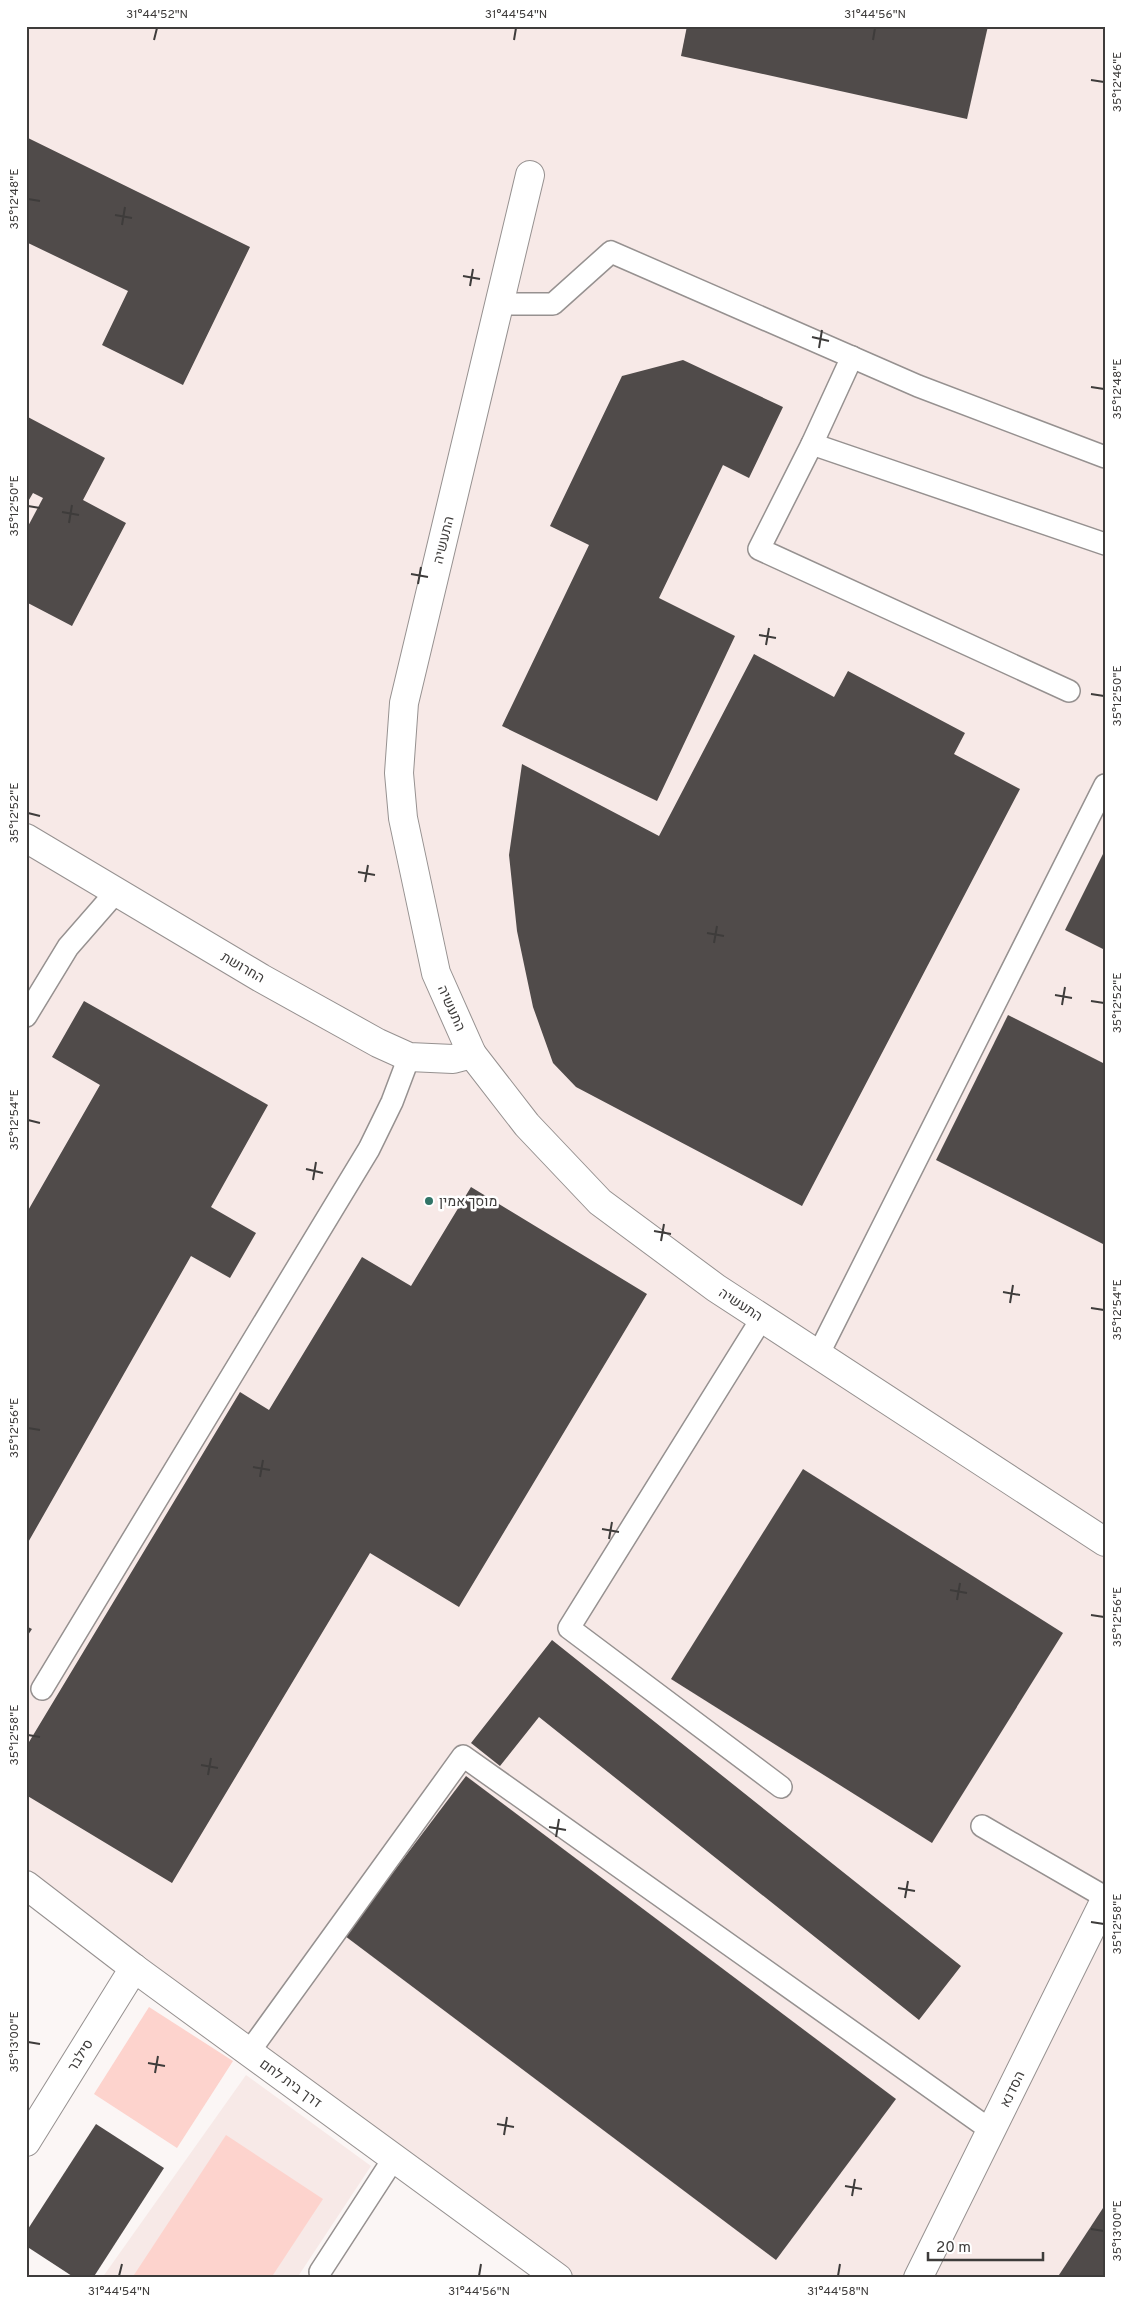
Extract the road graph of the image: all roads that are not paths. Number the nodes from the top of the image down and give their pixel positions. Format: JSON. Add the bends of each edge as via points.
{"nodes":[{"id":1,"x":530,"y":176,"type":"dead end"},
{"id":2,"x":500,"y":304,"type":"junction"},
{"id":3,"x":852,"y":357,"type":"junction"},
{"id":4,"x":812,"y":444,"type":"junction"},
{"id":5,"x":1105,"y":456,"type":"edge"},
{"id":6,"x":1105,"y":544,"type":"edge"},
{"id":7,"x":1069,"y":691,"type":"dead end"},
{"id":8,"x":1105,"y":786,"type":"edge"},
{"id":9,"x":26,"y":838,"type":"edge"},
{"id":10,"x":116,"y":892,"type":"junction"},
{"id":11,"x":26,"y":1016,"type":"edge"},
{"id":12,"x":472,"y":1054,"type":"junction"},
{"id":13,"x":409,"y":1057,"type":"junction"},
{"id":14,"x":762,"y":1318,"type":"junction"},
{"id":15,"x":818,"y":1355,"type":"junction"},
{"id":16,"x":1105,"y":1542,"type":"edge"},
{"id":17,"x":42,"y":1689,"type":"dead end"},
{"id":18,"x":781,"y":1787,"type":"dead end"},
{"id":19,"x":982,"y":1826,"type":"dead end"},
{"id":20,"x":26,"y":1885,"type":"edge"},
{"id":21,"x":1105,"y":1898,"type":"edge"},
{"id":22,"x":134,"y":1968,"type":"junction"},
{"id":23,"x":249,"y":2052,"type":"junction"},
{"id":24,"x":992,"y":2131,"type":"junction"},
{"id":25,"x":26,"y":2142,"type":"edge"},
{"id":26,"x":394,"y":2158,"type":"junction"},
{"id":27,"x":320,"y":2272,"type":"dead end"},
{"id":28,"x":558,"y":2278,"type":"edge"},
{"id":29,"x":918,"y":2278,"type":"edge"}],
"edges":[{"from":1,"to":2,"type":"street","name":"התעשיה"},
{"from":2,"to":3,"type":"lane","via":[[553,304],[611,252]]},
{"from":2,"to":12,"type":"street","name":"התעשיה","via":[[404,703],[399,773],[403,818],[436,973]]},
{"from":3,"to":4,"type":"lane"},
{"from":3,"to":5,"type":"lane","via":[[918,386]]},
{"from":4,"to":6,"type":"lane"},
{"from":4,"to":7,"type":"lane","via":[[759,548]]},
{"from":8,"to":15,"type":"lane"},
{"from":9,"to":10,"type":"street","name":"החרושת"},
{"from":10,"to":11,"type":"lane","via":[[68,947]]},
{"from":10,"to":13,"type":"street","name":"החרושת","via":[[269,983],[378,1044]]},
{"from":12,"to":13,"type":"street","name":"החרושת","via":[[453,1059]]},
{"from":12,"to":14,"type":"street","name":"התעשיה","via":[[527,1125],[600,1202]]},
{"from":13,"to":17,"type":"lane","via":[[369,1149]]},
{"from":14,"to":15,"type":"street","name":"התעשיה"},
{"from":14,"to":18,"type":"lane","via":[[569,1628]]},
{"from":15,"to":16,"type":"street","name":"התעשיה"},
{"from":19,"to":21,"type":"lane"},
{"from":20,"to":22,"type":"street","name":"דרך בית לחם"},
{"from":21,"to":24,"type":"street","name":"הסדנא"},
{"from":22,"to":23,"type":"street","name":"דרך בית לחם"},
{"from":22,"to":25,"type":"street","name":"סילבר"},
{"from":23,"to":24,"type":"lane","via":[[463,1756]]},
{"from":23,"to":26,"type":"street","name":"דרך בית לחם"},
{"from":24,"to":29,"type":"street","name":"הסדנא"},
{"from":26,"to":27,"type":"lane"},
{"from":26,"to":28,"type":"street","name":"דרך בית לחם"}]}
